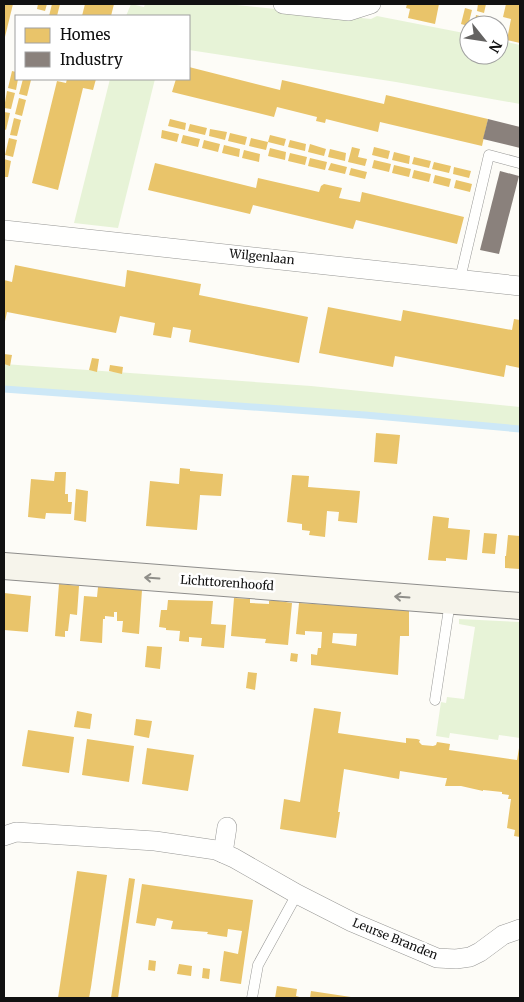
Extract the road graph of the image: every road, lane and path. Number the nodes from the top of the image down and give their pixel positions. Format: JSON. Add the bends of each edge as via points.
{"nodes":[{"id":1,"x":284,"y":4,"type":"edge"},
{"id":2,"x":371,"y":4,"type":"edge"},
{"id":3,"x":519,"y":163,"type":"dead end"},
{"id":4,"x":4,"y":230,"type":"edge"},
{"id":5,"x":460,"y":279,"type":"junction"},
{"id":6,"x":520,"y":286,"type":"edge"},
{"id":7,"x":4,"y":566,"type":"edge"},
{"id":8,"x":450,"y":601,"type":"junction"},
{"id":9,"x":520,"y":606,"type":"edge"},
{"id":10,"x":435,"y":700,"type":"dead end"},
{"id":11,"x":227,"y":826,"type":"dead end"},
{"id":12,"x":4,"y":836,"type":"edge"},
{"id":13,"x":223,"y":853,"type":"junction"},
{"id":14,"x":297,"y":894,"type":"junction"},
{"id":15,"x":520,"y":929,"type":"edge"},
{"id":16,"x":252,"y":998,"type":"edge"}],
"edges":[{"from":1,"to":2,"type":"street","via":[[350,11]]},
{"from":3,"to":5,"type":"lane","via":[[489,155]]},
{"from":4,"to":5,"type":"street","name":"Wilgenlaan"},
{"from":5,"to":6,"type":"street","name":"Wilgenlaan"},
{"from":8,"to":7,"type":"street","name":"Lichttorenhoofd","one_way":true},
{"from":8,"to":9,"type":"street","name":"Lichttorenhoofd"},
{"from":8,"to":10,"type":"lane"},
{"from":11,"to":13,"type":"street"},
{"from":12,"to":13,"type":"street","name":"Leurse Branden","via":[[16,832],[155,841]]},
{"from":13,"to":14,"type":"street","name":"Leurse Branden"},
{"from":14,"to":15,"type":"street","name":"Leurse Branden","via":[[377,934],[444,959],[476,955],[503,935]]},
{"from":14,"to":16,"type":"lane","via":[[258,964]]}]}
